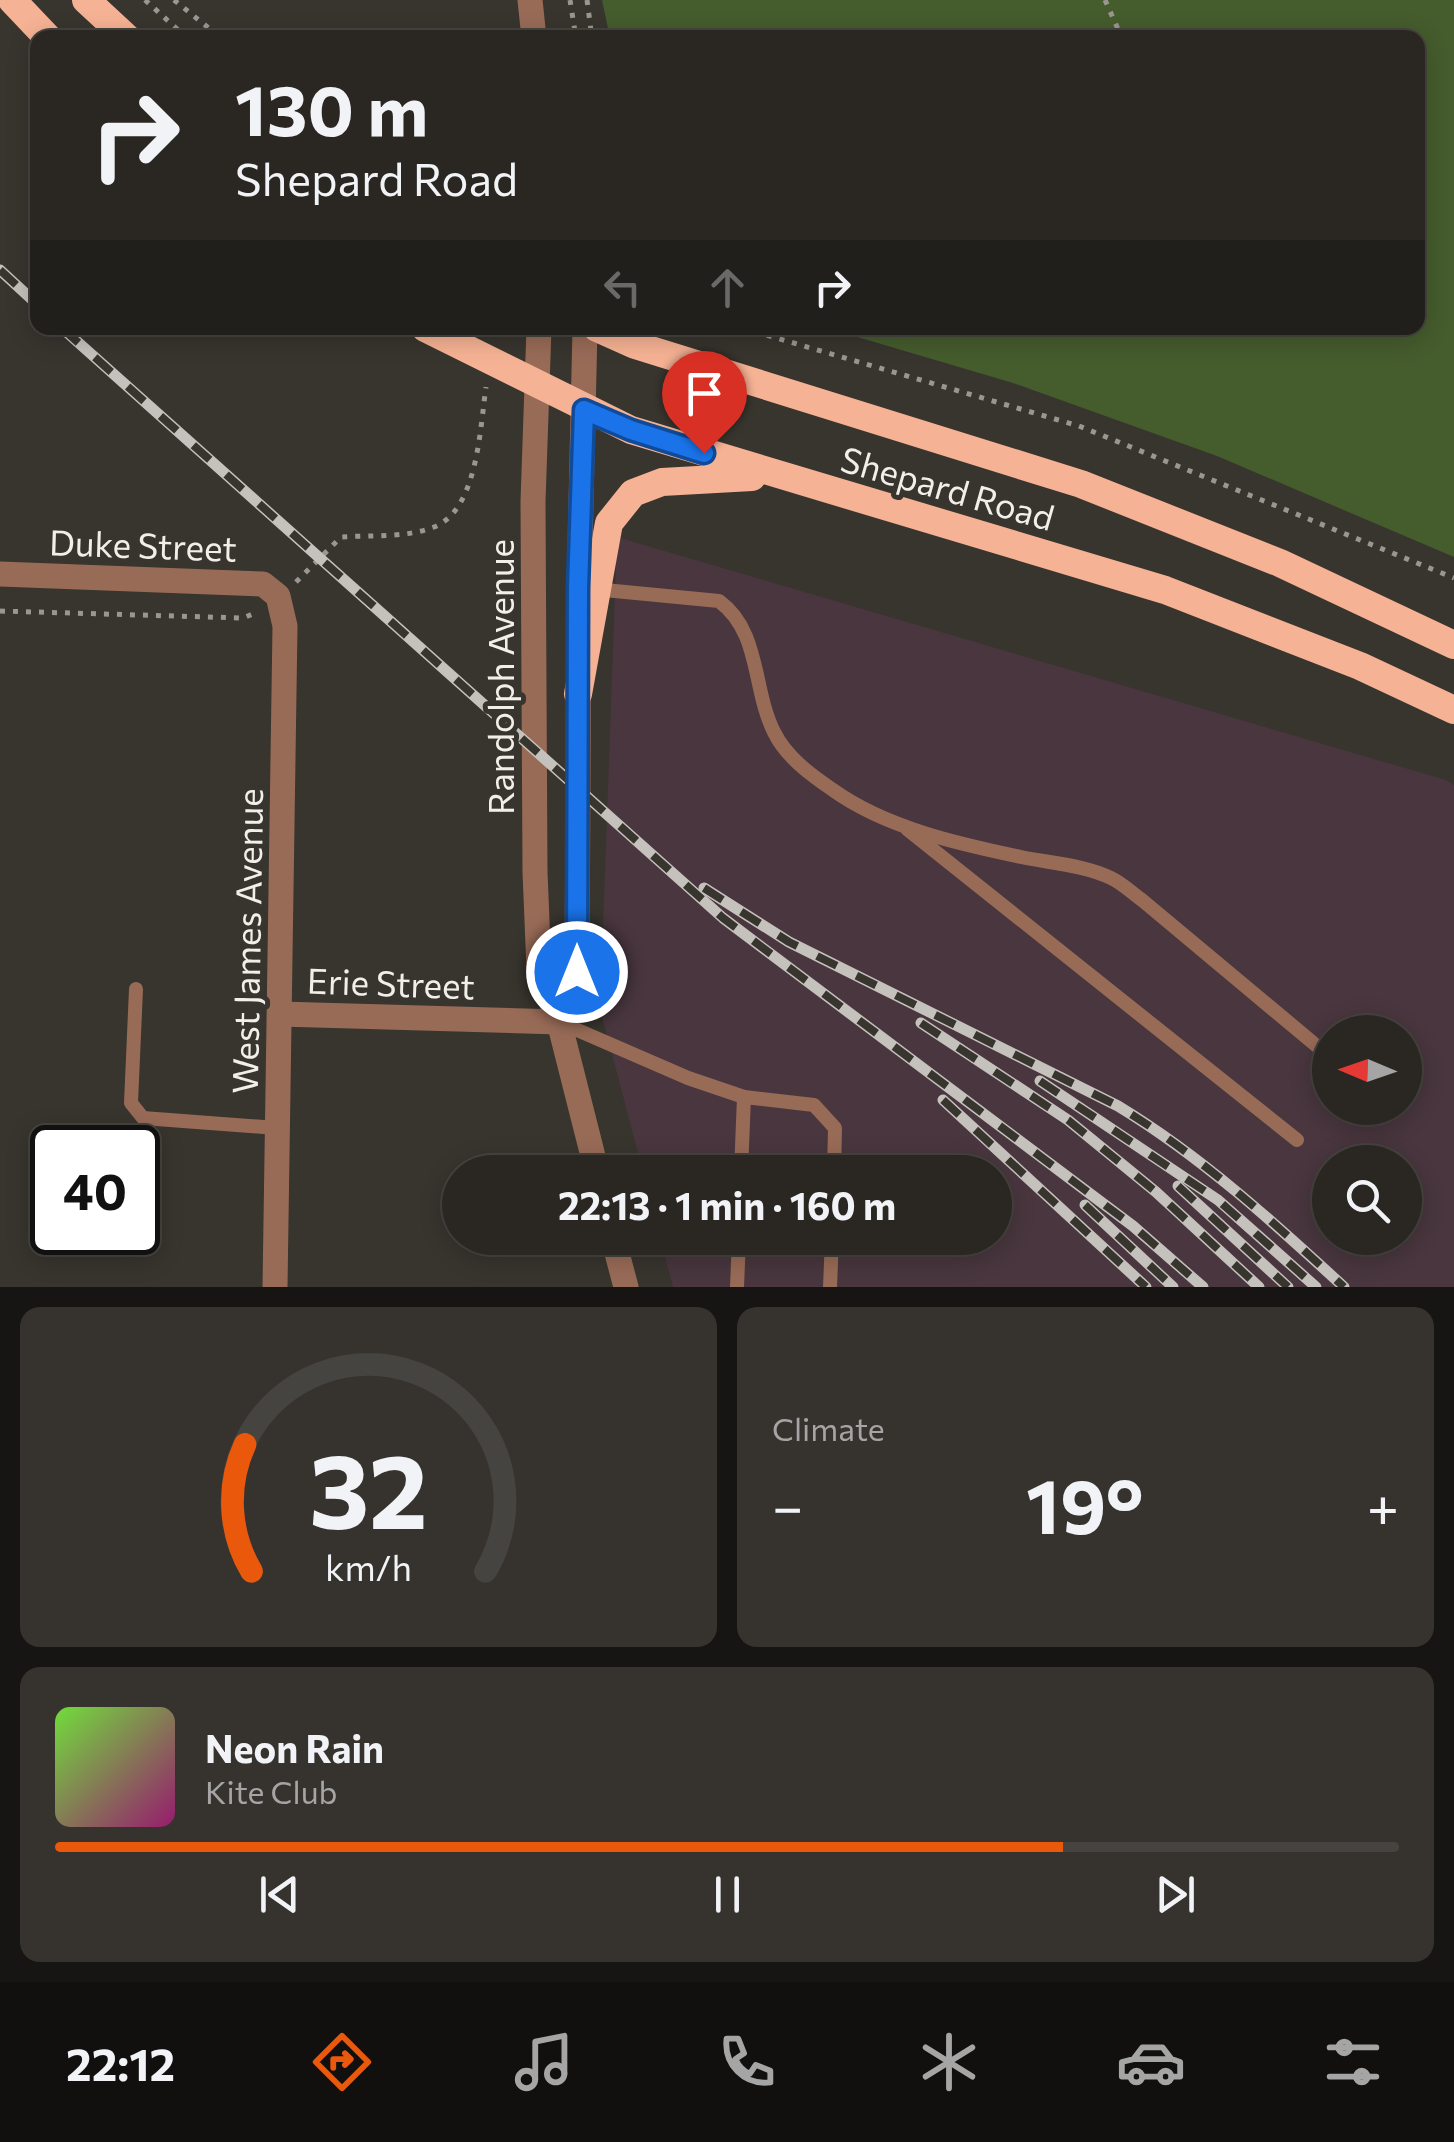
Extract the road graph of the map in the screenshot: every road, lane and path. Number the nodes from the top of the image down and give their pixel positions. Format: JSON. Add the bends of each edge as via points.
{"nodes":[{"id":1,"x":12,"y":0,"type":"edge"},
{"id":2,"x":86,"y":0,"type":"edge"},
{"id":3,"x":146,"y":0,"type":"edge"},
{"id":4,"x":174,"y":0,"type":"edge"},
{"id":5,"x":530,"y":0,"type":"edge"},
{"id":6,"x":570,"y":0,"type":"edge"},
{"id":7,"x":587,"y":0,"type":"edge"},
{"id":8,"x":1104,"y":0,"type":"edge"},
{"id":9,"x":40,"y":30,"type":"edge"},
{"id":10,"x":118,"y":30,"type":"edge"},
{"id":11,"x":178,"y":30,"type":"edge"},
{"id":12,"x":211,"y":30,"type":"edge"},
{"id":13,"x":533,"y":30,"type":"edge"},
{"id":14,"x":575,"y":30,"type":"edge"},
{"id":15,"x":591,"y":30,"type":"edge"},
{"id":16,"x":1118,"y":30,"type":"edge"},
{"id":17,"x":438,"y":335,"type":"edge"},
{"id":18,"x":539,"y":335,"type":"edge"},
{"id":19,"x":585,"y":335,"type":"edge"},
{"id":20,"x":613,"y":335,"type":"edge"},
{"id":21,"x":766,"y":335,"type":"edge"},
{"id":22,"x":535,"y":385,"type":"junction"},
{"id":23,"x":584,"y":410,"type":"junction"},
{"id":24,"x":477,"y":446,"type":"dead end"},
{"id":25,"x":776,"y":476,"type":"junction"},
{"id":26,"x":0,"y":574,"type":"edge"},
{"id":27,"x":1454,"y":578,"type":"edge"},
{"id":28,"x":587,"y":589,"type":"junction"},
{"id":29,"x":268,"y":604,"type":"junction"},
{"id":30,"x":0,"y":611,"type":"edge"},
{"id":31,"x":1454,"y":645,"type":"edge"},
{"id":32,"x":578,"y":694,"type":"joint"},
{"id":33,"x":1454,"y":710,"type":"edge"},
{"id":34,"x":900,"y":823,"type":"junction"},
{"id":35,"x":136,"y":989,"type":"dead end"},
{"id":36,"x":280,"y":1014,"type":"junction"},
{"id":37,"x":559,"y":1022,"type":"junction"},
{"id":38,"x":1312,"y":1042,"type":"edge"},
{"id":39,"x":744,"y":1097,"type":"junction"},
{"id":40,"x":277,"y":1128,"type":"junction"},
{"id":41,"x":1297,"y":1140,"type":"dead end"},
{"id":42,"x":593,"y":1155,"type":"edge"},
{"id":43,"x":742,"y":1155,"type":"edge"},
{"id":44,"x":834,"y":1155,"type":"edge"},
{"id":45,"x":618,"y":1255,"type":"edge"},
{"id":46,"x":738,"y":1255,"type":"edge"},
{"id":47,"x":831,"y":1255,"type":"edge"},
{"id":48,"x":275,"y":1287,"type":"edge"},
{"id":49,"x":626,"y":1287,"type":"edge"},
{"id":50,"x":737,"y":1287,"type":"edge"},
{"id":51,"x":830,"y":1287,"type":"edge"}],
"edges":[{"from":1,"to":9,"type":"highway"},
{"from":2,"to":10,"type":"highway"},
{"from":3,"to":11,"type":"path"},
{"from":4,"to":12,"type":"path"},
{"from":5,"to":13,"type":"street"},
{"from":6,"to":14,"type":"path"},
{"from":7,"to":15,"type":"path"},
{"from":8,"to":16,"type":"path"},
{"from":17,"to":22,"type":"highway","name":"Shepard Road"},
{"from":18,"to":22,"type":"street","name":"Randolph Avenue"},
{"from":19,"to":23,"type":"street"},
{"from":20,"to":31,"type":"highway","name":"Shepard Road","via":[[1097,490],[1280,563]]},
{"from":21,"to":27,"type":"path","via":[[1079,426]]},
{"from":22,"to":23,"type":"highway","name":"Shepard Road"},
{"from":22,"to":37,"type":"street","name":"Randolph Avenue","via":[[535,872],[540,969]]},
{"from":23,"to":25,"type":"highway","name":"Shepard Road"},
{"from":23,"to":28,"type":"street"},
{"from":24,"to":29,"type":"path","via":[[469,489],[445,521],[412,533],[341,537]]},
{"from":25,"to":28,"type":"highway","via":[[662,482],[633,493],[609,523]]},
{"from":25,"to":33,"type":"highway","name":"Shepard Road","via":[[1164,590]]},
{"from":26,"to":29,"type":"street","name":"Duke Street","via":[[263,584]]},
{"from":28,"to":32,"type":"highway"},
{"from":28,"to":34,"type":"lane","via":[[719,600],[747,631],[764,706],[783,745],[839,794]]},
{"from":29,"to":30,"type":"path","via":[[243,618]]},
{"from":29,"to":36,"type":"street","name":"West James Avenue","via":[[285,626]]},
{"from":32,"to":37,"type":"street","via":[[577,972]]},
{"from":34,"to":38,"type":"lane","via":[[1111,878]]},
{"from":34,"to":41,"type":"lane"},
{"from":35,"to":40,"type":"lane","via":[[131,1103],[143,1118]]},
{"from":36,"to":37,"type":"street","name":"Erie Street"},
{"from":36,"to":40,"type":"street","name":"West James Avenue"},
{"from":37,"to":39,"type":"lane"},
{"from":37,"to":42,"type":"street","name":"Randolph Avenue"},
{"from":39,"to":43,"type":"lane"},
{"from":39,"to":44,"type":"lane","via":[[814,1105],[835,1128]]},
{"from":40,"to":48,"type":"street","name":"West James Avenue"},
{"from":45,"to":49,"type":"street"},
{"from":46,"to":50,"type":"lane"},
{"from":47,"to":51,"type":"lane"}]}
